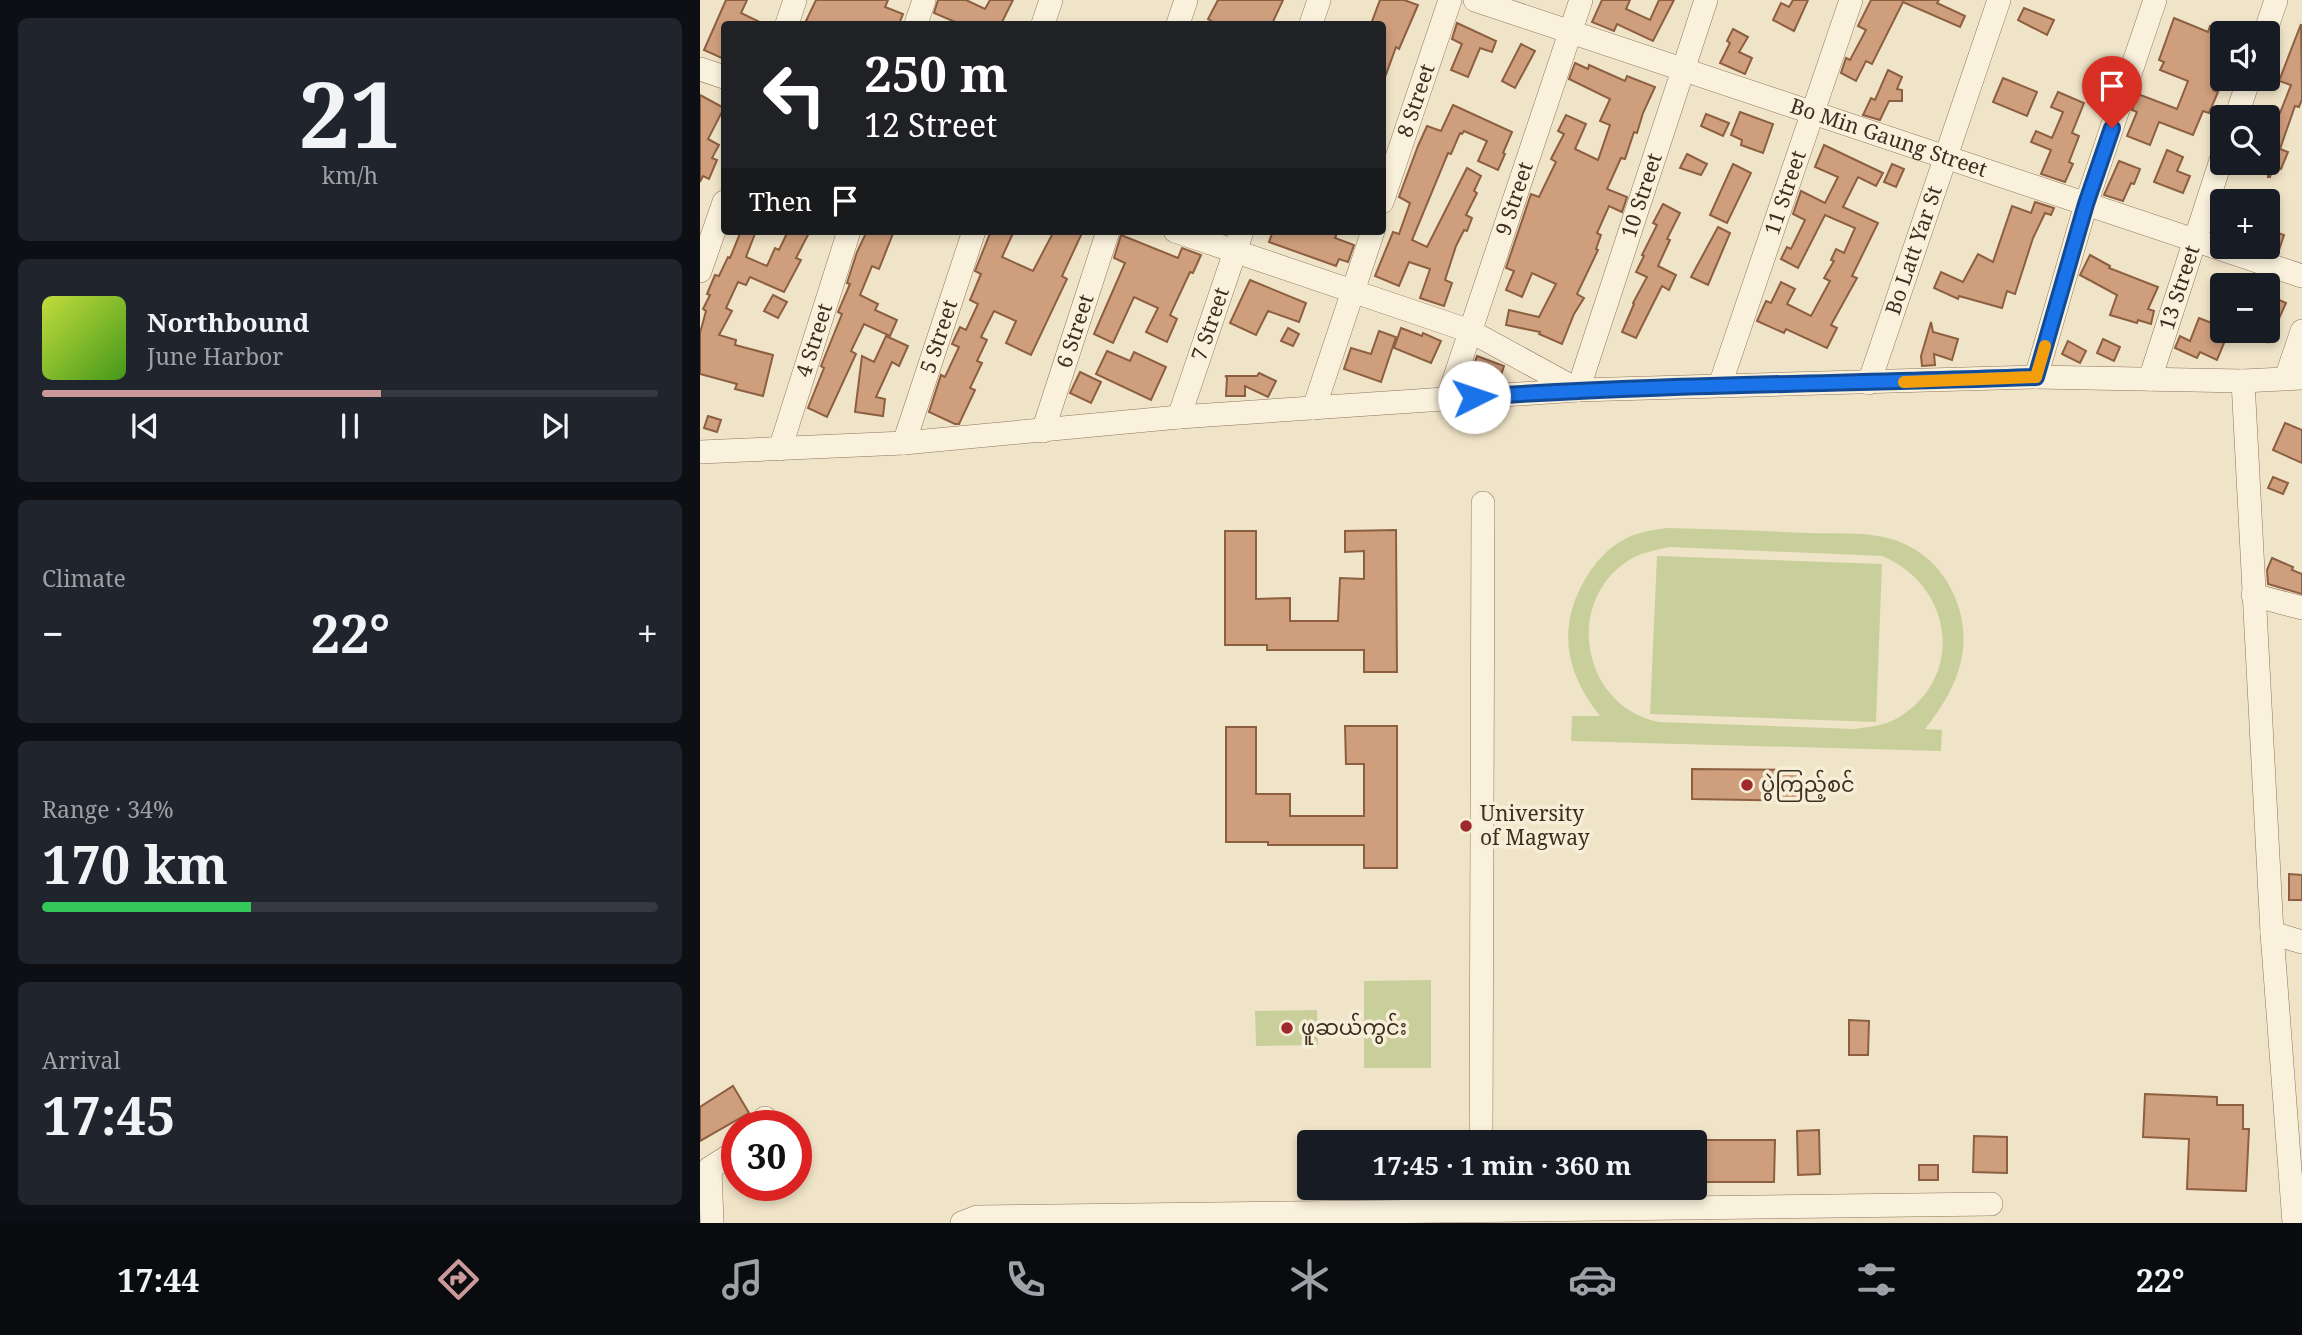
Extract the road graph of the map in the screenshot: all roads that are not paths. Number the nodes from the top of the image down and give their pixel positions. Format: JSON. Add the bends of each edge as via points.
{"nodes":[{"id":1,"x":795,"y":0,"type":"edge"},
{"id":2,"x":924,"y":0,"type":"edge"},
{"id":3,"x":1052,"y":0,"type":"edge"},
{"id":4,"x":1186,"y":0,"type":"edge"},
{"id":5,"x":1319,"y":0,"type":"edge"},
{"id":6,"x":1450,"y":0,"type":"edge"},
{"id":7,"x":1475,"y":0,"type":"edge"},
{"id":8,"x":1581,"y":0,"type":"edge"},
{"id":9,"x":1706,"y":0,"type":"edge"},
{"id":10,"x":1851,"y":0,"type":"edge"},
{"id":11,"x":1999,"y":0,"type":"edge"},
{"id":12,"x":2155,"y":0,"type":"edge"},
{"id":13,"x":2276,"y":0,"type":"edge"},
{"id":14,"x":788,"y":21,"type":"edge"},
{"id":15,"x":917,"y":21,"type":"edge"},
{"id":16,"x":1044,"y":21,"type":"edge"},
{"id":17,"x":1179,"y":21,"type":"edge"},
{"id":18,"x":1312,"y":21,"type":"edge"},
{"id":19,"x":2269,"y":21,"type":"edge"},
{"id":20,"x":1571,"y":32,"type":"junction"},
{"id":21,"x":700,"y":69,"type":"edge"},
{"id":22,"x":1683,"y":71,"type":"junction"},
{"id":23,"x":721,"y":76,"type":"edge"},
{"id":24,"x":1813,"y":112,"type":"junction"},
{"id":25,"x":1946,"y":158,"type":"junction"},
{"id":26,"x":2216,"y":175,"type":"edge"},
{"id":27,"x":1386,"y":190,"type":"edge"},
{"id":28,"x":2086,"y":204,"type":"junction"},
{"id":29,"x":721,"y":211,"type":"edge"},
{"id":30,"x":848,"y":235,"type":"edge"},
{"id":31,"x":973,"y":235,"type":"edge"},
{"id":32,"x":1107,"y":235,"type":"edge"},
{"id":33,"x":1200,"y":235,"type":"edge"},
{"id":34,"x":1372,"y":235,"type":"edge"},
{"id":35,"x":1238,"y":241,"type":"edge"},
{"id":36,"x":2194,"y":241,"type":"junction"},
{"id":37,"x":700,"y":271,"type":"edge"},
{"id":38,"x":2302,"y":276,"type":"edge"},
{"id":39,"x":1353,"y":291,"type":"junction"},
{"id":40,"x":1470,"y":331,"type":"junction"},
{"id":41,"x":2302,"y":331,"type":"edge"},
{"id":42,"x":2036,"y":377,"type":"junction"},
{"id":43,"x":2294,"y":378,"type":"edge"},
{"id":44,"x":2150,"y":379,"type":"junction"},
{"id":45,"x":2243,"y":381,"type":"junction"},
{"id":46,"x":1869,"y":383,"type":"junction"},
{"id":47,"x":1720,"y":385,"type":"junction"},
{"id":48,"x":1578,"y":390,"type":"junction"},
{"id":49,"x":1448,"y":398,"type":"junction"},
{"id":50,"x":1314,"y":408,"type":"junction"},
{"id":51,"x":1179,"y":417,"type":"junction"},
{"id":52,"x":1043,"y":431,"type":"junction"},
{"id":53,"x":904,"y":443,"type":"junction"},
{"id":54,"x":780,"y":449,"type":"junction"},
{"id":55,"x":700,"y":452,"type":"edge"},
{"id":56,"x":1483,"y":503,"type":"dead end"},
{"id":57,"x":2253,"y":595,"type":"junction"},
{"id":58,"x":2302,"y":608,"type":"edge"},
{"id":59,"x":2272,"y":933,"type":"junction"},
{"id":60,"x":2302,"y":942,"type":"edge"},
{"id":61,"x":1481,"y":1130,"type":"edge"},
{"id":62,"x":2302,"y":1156,"type":"edge"},
{"id":63,"x":721,"y":1161,"type":"edge"},
{"id":64,"x":2291,"y":1191,"type":"junction"},
{"id":65,"x":1992,"y":1204,"type":"dead end"},
{"id":66,"x":1481,"y":1207,"type":"edge"},
{"id":67,"x":712,"y":1223,"type":"edge"},
{"id":68,"x":962,"y":1223,"type":"edge"},
{"id":69,"x":2294,"y":1223,"type":"edge"}],
"edges":[{"from":1,"to":14,"type":"street"},
{"from":2,"to":15,"type":"street"},
{"from":3,"to":16,"type":"street"},
{"from":4,"to":17,"type":"street"},
{"from":5,"to":18,"type":"street"},
{"from":6,"to":27,"type":"street","name":"8 Street"},
{"from":7,"to":20,"type":"street","name":"Bo Min Gaung Street"},
{"from":8,"to":20,"type":"street","name":"9 Street"},
{"from":9,"to":22,"type":"street","name":"10 Street"},
{"from":10,"to":24,"type":"street","name":"11 Street"},
{"from":11,"to":25,"type":"street","name":"Bo Latt Yar St"},
{"from":12,"to":28,"type":"street"},
{"from":13,"to":19,"type":"street"},
{"from":20,"to":22,"type":"street","name":"Bo Min Gaung Street"},
{"from":20,"to":40,"type":"street","name":"9 Street"},
{"from":21,"to":23,"type":"street"},
{"from":22,"to":24,"type":"street","name":"Bo Min Gaung Street"},
{"from":22,"to":48,"type":"street","name":"10 Street"},
{"from":24,"to":25,"type":"street","name":"Bo Min Gaung Street"},
{"from":24,"to":47,"type":"street","name":"11 Street"},
{"from":25,"to":28,"type":"street","name":"Bo Min Gaung Street"},
{"from":25,"to":46,"type":"street","name":"Bo Latt Yar St"},
{"from":26,"to":36,"type":"street","name":"13 Street"},
{"from":28,"to":36,"type":"street","name":"Bo Min Gaung Street"},
{"from":28,"to":42,"type":"street"},
{"from":29,"to":37,"type":"street"},
{"from":30,"to":54,"type":"street","name":"4 Street"},
{"from":31,"to":53,"type":"street","name":"5 Street"},
{"from":32,"to":52,"type":"street","name":"6 Street"},
{"from":33,"to":35,"type":"street"},
{"from":34,"to":39,"type":"street"},
{"from":35,"to":39,"type":"street"},
{"from":35,"to":51,"type":"street","name":"7 Street"},
{"from":36,"to":38,"type":"street","name":"Bo Min Gaung Street"},
{"from":36,"to":44,"type":"street","name":"13 Street"},
{"from":39,"to":40,"type":"street"},
{"from":39,"to":50,"type":"street"},
{"from":40,"to":48,"type":"street"},
{"from":40,"to":49,"type":"street","name":"9 Street"},
{"from":41,"to":43,"type":"street"},
{"from":42,"to":44,"type":"street"},
{"from":42,"to":46,"type":"street"},
{"from":43,"to":45,"type":"street"},
{"from":44,"to":45,"type":"street"},
{"from":45,"to":57,"type":"street"},
{"from":46,"to":47,"type":"street"},
{"from":47,"to":48,"type":"street"},
{"from":48,"to":49,"type":"street"},
{"from":49,"to":50,"type":"street"},
{"from":50,"to":51,"type":"street"},
{"from":51,"to":52,"type":"street"},
{"from":52,"to":53,"type":"street"},
{"from":53,"to":54,"type":"street"},
{"from":54,"to":55,"type":"street"},
{"from":56,"to":61,"type":"street"},
{"from":57,"to":58,"type":"street"},
{"from":57,"to":59,"type":"street"},
{"from":59,"to":60,"type":"street"},
{"from":59,"to":64,"type":"street"},
{"from":62,"to":64,"type":"street"},
{"from":63,"to":67,"type":"street","via":[[710,1168]]},
{"from":64,"to":69,"type":"street"},
{"from":65,"to":66,"type":"street"},
{"from":66,"to":68,"type":"street","via":[[977,1217]]}]}
